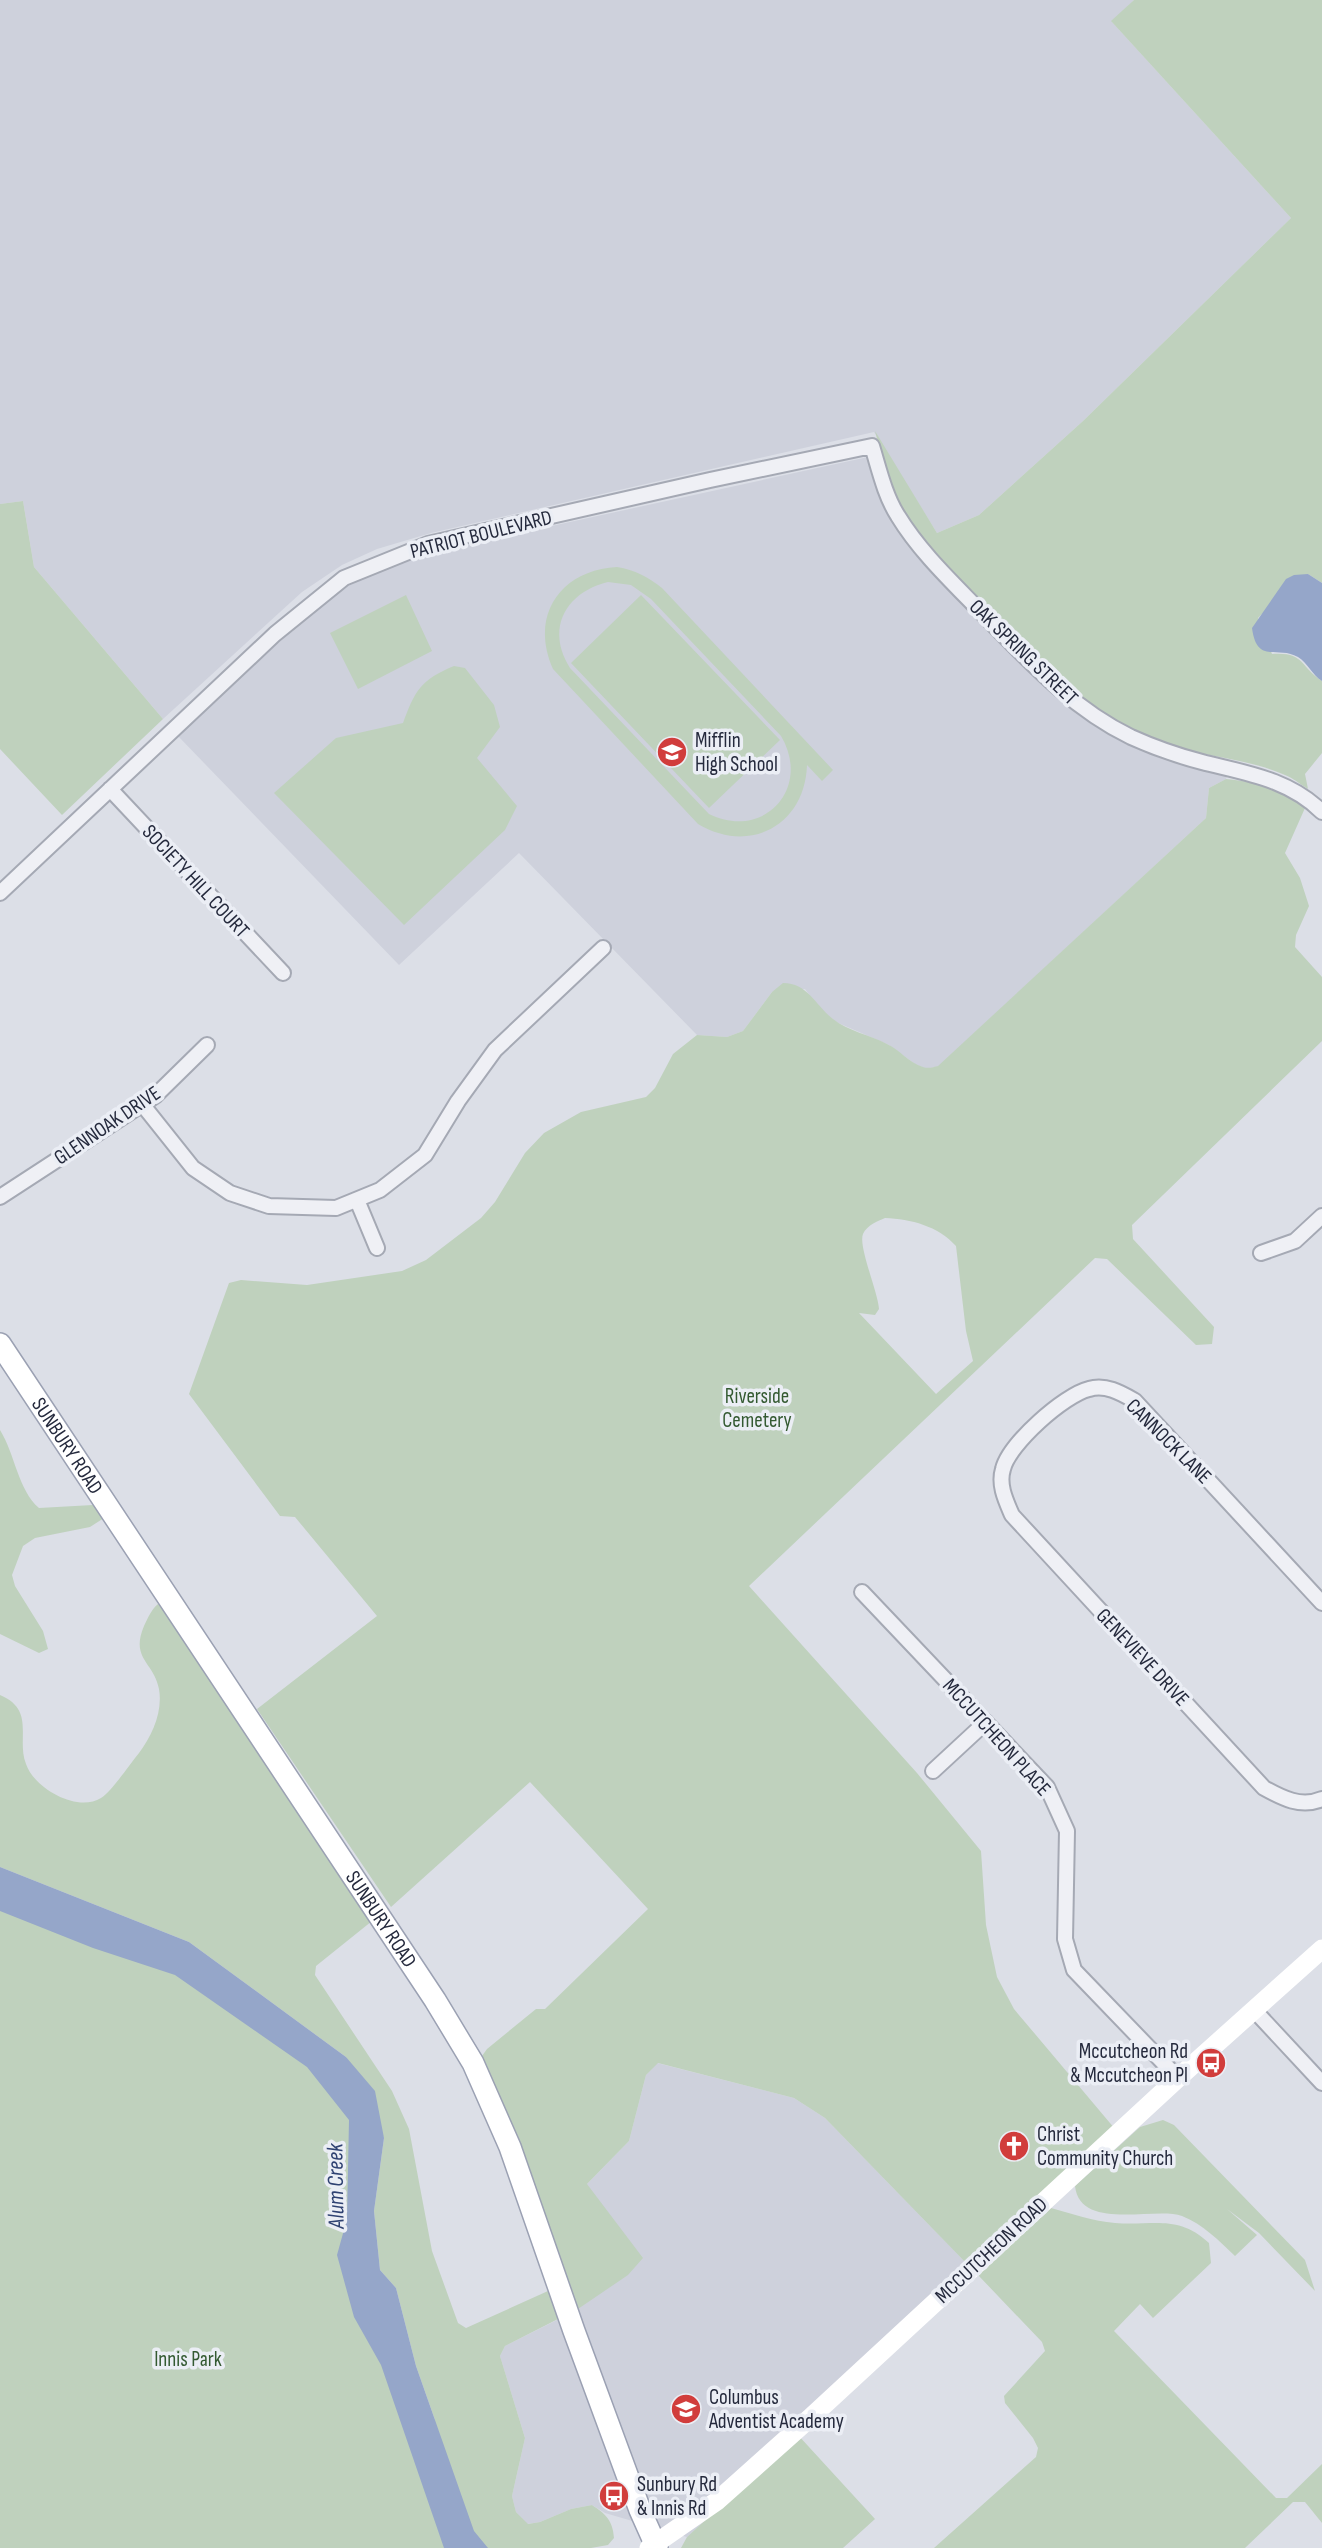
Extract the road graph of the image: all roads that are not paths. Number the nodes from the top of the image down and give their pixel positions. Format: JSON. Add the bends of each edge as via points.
{"nodes":[{"id":1,"x":872,"y":446,"type":"joint"},
{"id":2,"x":110,"y":789,"type":"junction"},
{"id":3,"x":1322,"y":812,"type":"edge"},
{"id":4,"x":0,"y":893,"type":"edge"},
{"id":5,"x":603,"y":948,"type":"dead end"},
{"id":6,"x":283,"y":973,"type":"dead end"},
{"id":7,"x":207,"y":1045,"type":"dead end"},
{"id":8,"x":142,"y":1104,"type":"junction"},
{"id":9,"x":0,"y":1197,"type":"edge"},
{"id":10,"x":356,"y":1200,"type":"junction"},
{"id":11,"x":1322,"y":1216,"type":"edge"},
{"id":12,"x":377,"y":1248,"type":"dead end"},
{"id":13,"x":1261,"y":1253,"type":"dead end"},
{"id":14,"x":0,"y":1344,"type":"edge"},
{"id":15,"x":1003,"y":1469,"type":"joint"},
{"id":16,"x":862,"y":1592,"type":"dead end"},
{"id":17,"x":1322,"y":1603,"type":"edge"},
{"id":18,"x":986,"y":1722,"type":"junction"},
{"id":19,"x":933,"y":1771,"type":"dead end"},
{"id":20,"x":1322,"y":1799,"type":"edge"},
{"id":21,"x":1322,"y":1949,"type":"edge"},
{"id":22,"x":1255,"y":2011,"type":"junction"},
{"id":23,"x":1178,"y":2078,"type":"junction"},
{"id":24,"x":1322,"y":2083,"type":"edge"},
{"id":25,"x":654,"y":2547,"type":"edge"}],
"edges":[{"from":1,"to":2,"type":"street","name":"PATRIOT BOULEVARD","via":[[428,544],[344,578],[275,634]]},
{"from":1,"to":3,"type":"street","name":"OAK SPRING STREET","via":[[896,514],[925,553],[1076,704],[1132,737],[1283,784]]},
{"from":2,"to":4,"type":"street","name":"PATRIOT BOULEVARD"},
{"from":2,"to":6,"type":"street","name":"SOCIETY HILL COURT"},
{"from":5,"to":10,"type":"street","via":[[495,1050],[425,1155],[380,1190]]},
{"from":7,"to":8,"type":"street","name":"GLENNOAK DRIVE"},
{"from":8,"to":9,"type":"street","name":"GLENNOAK DRIVE"},
{"from":8,"to":10,"type":"street","via":[[193,1168],[230,1193],[269,1206],[336,1208]]},
{"from":10,"to":12,"type":"street"},
{"from":11,"to":13,"type":"street","via":[[1294,1241]]},
{"from":14,"to":25,"type":"main road","name":"SUNBURY ROAD","via":[[473,2063],[510,2147]]},
{"from":15,"to":17,"type":"street","name":"CANNOCK LANE","via":[[1014,1447],[1068,1398],[1090,1388],[1114,1389],[1135,1401]]},
{"from":15,"to":20,"type":"street","name":"GENEVIEVE DRIVE","via":[[1002,1493],[1013,1515],[1264,1788],[1287,1801]]},
{"from":16,"to":18,"type":"street","name":"MCCUTCHEON PLACE"},
{"from":18,"to":19,"type":"street"},
{"from":18,"to":23,"type":"street","name":"MCCUTCHEON PLACE","via":[[1047,1787],[1068,1831],[1065,1939],[1074,1970]]},
{"from":21,"to":22,"type":"main road","name":"MCCUTCHEON ROAD"},
{"from":22,"to":23,"type":"main road","name":"MCCUTCHEON ROAD"},
{"from":22,"to":24,"type":"street"},
{"from":23,"to":25,"type":"main road","name":"MCCUTCHEON ROAD","via":[[810,2418],[717,2501]]}]}
